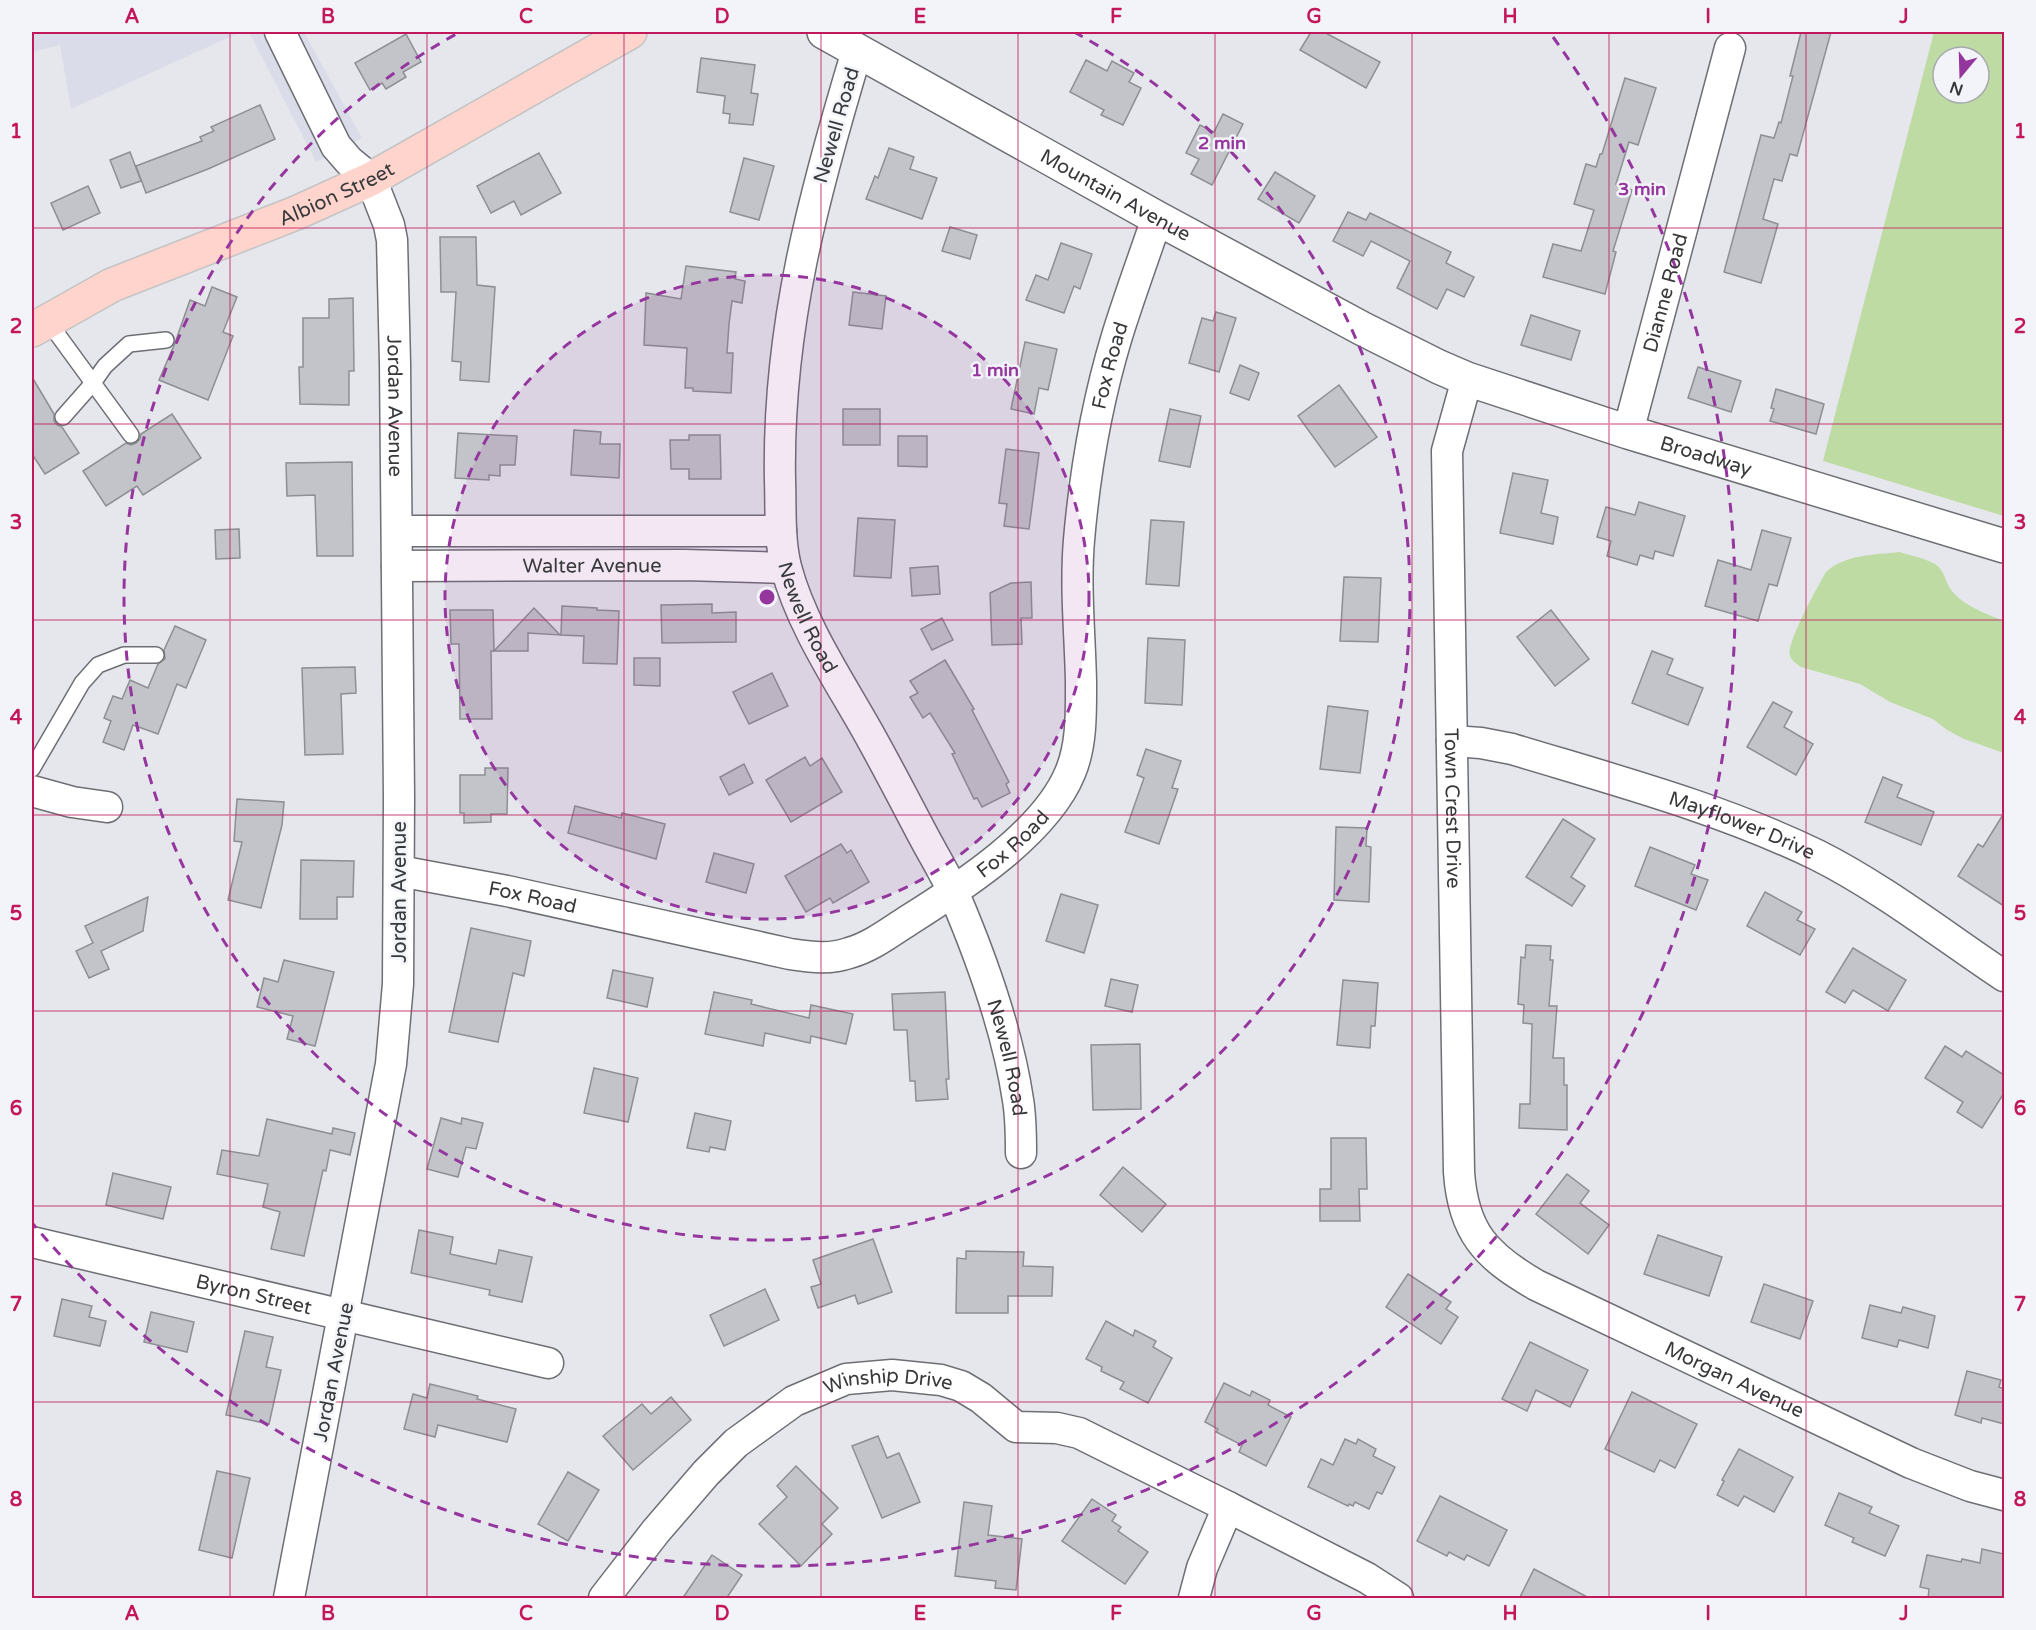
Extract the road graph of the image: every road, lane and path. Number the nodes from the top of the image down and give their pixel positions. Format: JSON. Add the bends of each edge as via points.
{"nodes":[{"id":1,"x":280,"y":32,"type":"edge"},
{"id":2,"x":630,"y":32,"type":"edge"},
{"id":3,"x":824,"y":32,"type":"edge"},
{"id":4,"x":1730,"y":48,"type":"dead end"},
{"id":5,"x":857,"y":51,"type":"junction"},
{"id":6,"x":370,"y":179,"type":"junction"},
{"id":7,"x":1157,"y":218,"type":"junction"},
{"id":8,"x":39,"y":325,"type":"edge"},
{"id":9,"x":165,"y":340,"type":"dead end"},
{"id":10,"x":1412,"y":354,"type":"joint"},
{"id":11,"x":1467,"y":379,"type":"junction"},
{"id":12,"x":93,"y":383,"type":"junction"},
{"id":13,"x":63,"y":417,"type":"dead end"},
{"id":14,"x":1628,"y":432,"type":"junction"},
{"id":15,"x":131,"y":435,"type":"dead end"},
{"id":16,"x":397,"y":531,"type":"junction"},
{"id":17,"x":782,"y":531,"type":"junction"},
{"id":18,"x":2004,"y":546,"type":"edge"},
{"id":19,"x":397,"y":566,"type":"junction"},
{"id":20,"x":786,"y":568,"type":"junction"},
{"id":21,"x":156,"y":655,"type":"dead end"},
{"id":22,"x":1452,"y":741,"type":"junction"},
{"id":23,"x":32,"y":770,"type":"edge"},
{"id":24,"x":32,"y":791,"type":"edge"},
{"id":25,"x":107,"y":807,"type":"dead end"},
{"id":26,"x":399,"y":871,"type":"junction"},
{"id":27,"x":953,"y":892,"type":"junction"},
{"id":28,"x":2004,"y":976,"type":"edge"},
{"id":29,"x":1021,"y":1153,"type":"dead end"},
{"id":30,"x":1478,"y":1238,"type":"joint"},
{"id":31,"x":32,"y":1242,"type":"edge"},
{"id":32,"x":344,"y":1314,"type":"junction"},
{"id":33,"x":548,"y":1363,"type":"dead end"},
{"id":34,"x":2004,"y":1495,"type":"edge"},
{"id":35,"x":1227,"y":1507,"type":"junction"},
{"id":36,"x":290,"y":1599,"type":"edge"},
{"id":37,"x":604,"y":1599,"type":"edge"},
{"id":38,"x":1194,"y":1599,"type":"edge"},
{"id":39,"x":1398,"y":1599,"type":"edge"}],
"edges":[{"from":1,"to":6,"type":"street","via":[[336,146]]},
{"from":2,"to":6,"type":"main road","name":"Albion Street"},
{"from":3,"to":5,"type":"main road","name":"Mountain Avenue"},
{"from":4,"to":14,"type":"street","name":"Dianne Road"},
{"from":5,"to":7,"type":"main road","name":"Mountain Avenue"},
{"from":5,"to":17,"type":"street","name":"Newell Road","via":[[827,149],[796,286],[781,396]]},
{"from":6,"to":8,"type":"main road","name":"Albion Street","via":[[296,213],[112,285]]},
{"from":6,"to":16,"type":"street","name":"Jordan Avenue","via":[[392,240]]},
{"from":7,"to":10,"type":"main road","name":"Mountain Avenue"},
{"from":7,"to":27,"type":"street","name":"Fox Road","via":[[1117,336],[1088,468],[1077,565],[1081,702],[1071,772],[1059,796],[1036,824]]},
{"from":8,"to":12,"type":"lane"},
{"from":9,"to":12,"type":"lane","via":[[129,344]]},
{"from":10,"to":11,"type":"main road","name":"Broadway"},
{"from":11,"to":14,"type":"main road","name":"Broadway"},
{"from":11,"to":22,"type":"street","name":"Town Crest Drive","via":[[1447,451]]},
{"from":12,"to":13,"type":"lane"},
{"from":12,"to":15,"type":"lane"},
{"from":14,"to":18,"type":"main road","name":"Broadway"},
{"from":16,"to":17,"type":"street","name":"Walter Avenue"},
{"from":16,"to":19,"type":"street","name":"Jordan Avenue"},
{"from":17,"to":20,"type":"street","name":"Newell Road"},
{"from":19,"to":20,"type":"street","name":"Walter Avenue"},
{"from":19,"to":26,"type":"street","name":"Jordan Avenue"},
{"from":20,"to":27,"type":"street","name":"Newell Road","via":[[821,648]]},
{"from":21,"to":23,"type":"lane","via":[[124,655],[98,665],[82,683]]},
{"from":22,"to":28,"type":"street","name":"Mayflower Drive","via":[[1512,748],[1699,807],[1780,838],[1854,876]]},
{"from":22,"to":30,"type":"street","name":"Town Crest Drive","via":[[1459,1172],[1463,1205]]},
{"from":24,"to":25,"type":"street"},
{"from":26,"to":27,"type":"street","name":"Fox Road","via":[[485,886],[766,950],[825,958],[872,944]]},
{"from":26,"to":32,"type":"street","name":"Jordan Avenue","via":[[398,984],[391,1064]]},
{"from":27,"to":29,"type":"street","name":"Newell Road","via":[[1001,1025],[1018,1098]]},
{"from":30,"to":34,"type":"street","name":"Morgan Avenue","via":[[1496,1258],[1536,1285],[1911,1463]]},
{"from":31,"to":32,"type":"street","name":"Byron Street"},
{"from":32,"to":33,"type":"street","name":"Byron Street"},
{"from":32,"to":36,"type":"street","name":"Jordan Avenue"},
{"from":35,"to":37,"type":"street","name":"Winship Drive","via":[[1078,1433],[1016,1427],[961,1386],[892,1375],[846,1379],[794,1401],[736,1443],[656,1532]]},
{"from":35,"to":38,"type":"street"},
{"from":35,"to":39,"type":"street","name":"Winship Drive","via":[[1367,1578]]}]}
